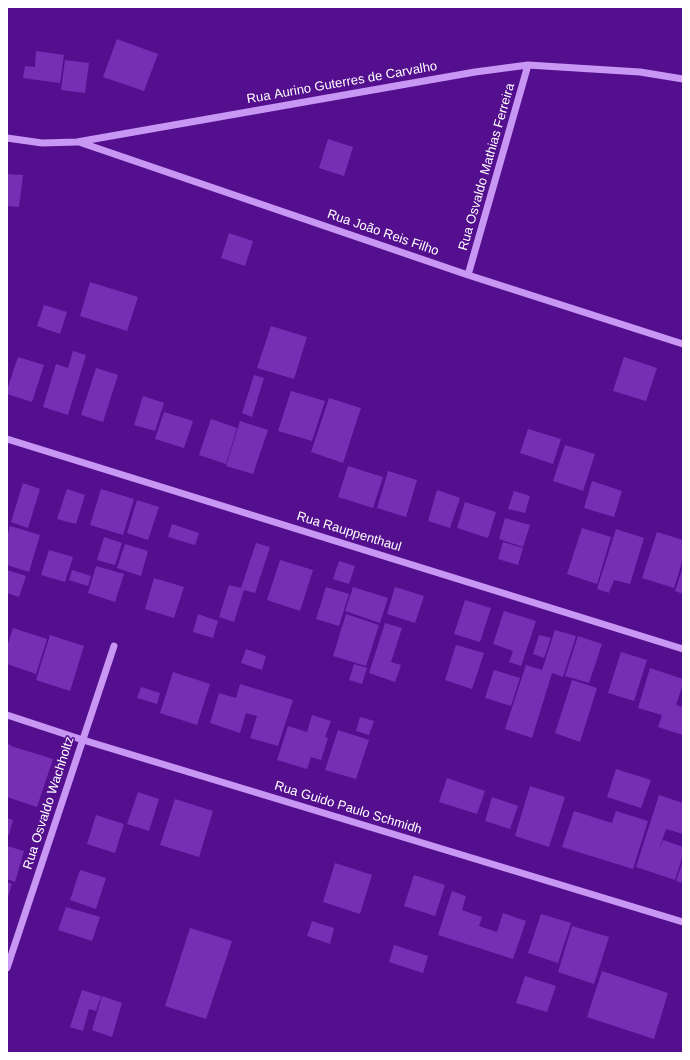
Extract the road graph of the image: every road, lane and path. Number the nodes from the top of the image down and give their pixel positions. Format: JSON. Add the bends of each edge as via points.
{"nodes":[{"id":1,"x":528,"y":65,"type":"junction"},
{"id":2,"x":683,"y":78,"type":"edge"},
{"id":3,"x":7,"y":138,"type":"edge"},
{"id":4,"x":77,"y":142,"type":"junction"},
{"id":5,"x":468,"y":275,"type":"junction"},
{"id":6,"x":683,"y":344,"type":"edge"},
{"id":7,"x":7,"y":439,"type":"edge"},
{"id":8,"x":114,"y":646,"type":"dead end"},
{"id":9,"x":683,"y":649,"type":"edge"},
{"id":10,"x":7,"y":715,"type":"edge"},
{"id":11,"x":83,"y":740,"type":"junction"},
{"id":12,"x":683,"y":922,"type":"edge"},
{"id":13,"x":7,"y":968,"type":"edge"}],
"edges":[{"from":1,"to":2,"type":"street","name":"Rua Aurino Guterres de Carvalho","via":[[640,72]]},
{"from":1,"to":4,"type":"street","name":"Rua Aurino Guterres de Carvalho","via":[[475,72]]},
{"from":1,"to":5,"type":"street","name":"Rua Osvaldo Mathias Ferreira"},
{"from":3,"to":4,"type":"street","name":"Rua Aurino Guterres de Carvalho","via":[[42,143]]},
{"from":4,"to":5,"type":"street","name":"Rua João Reis Filho"},
{"from":5,"to":6,"type":"street","name":"Rua João Reis Filho"},
{"from":7,"to":9,"type":"street","name":"Rua Rauppenthaul"},
{"from":8,"to":11,"type":"street","name":"Rua Osvaldo Wachholtz"},
{"from":10,"to":11,"type":"street","name":"Rua Guido Paulo Schmidh"},
{"from":11,"to":12,"type":"street","name":"Rua Guido Paulo Schmidh"},
{"from":11,"to":13,"type":"street","name":"Rua Osvaldo Wachholtz"}]}
